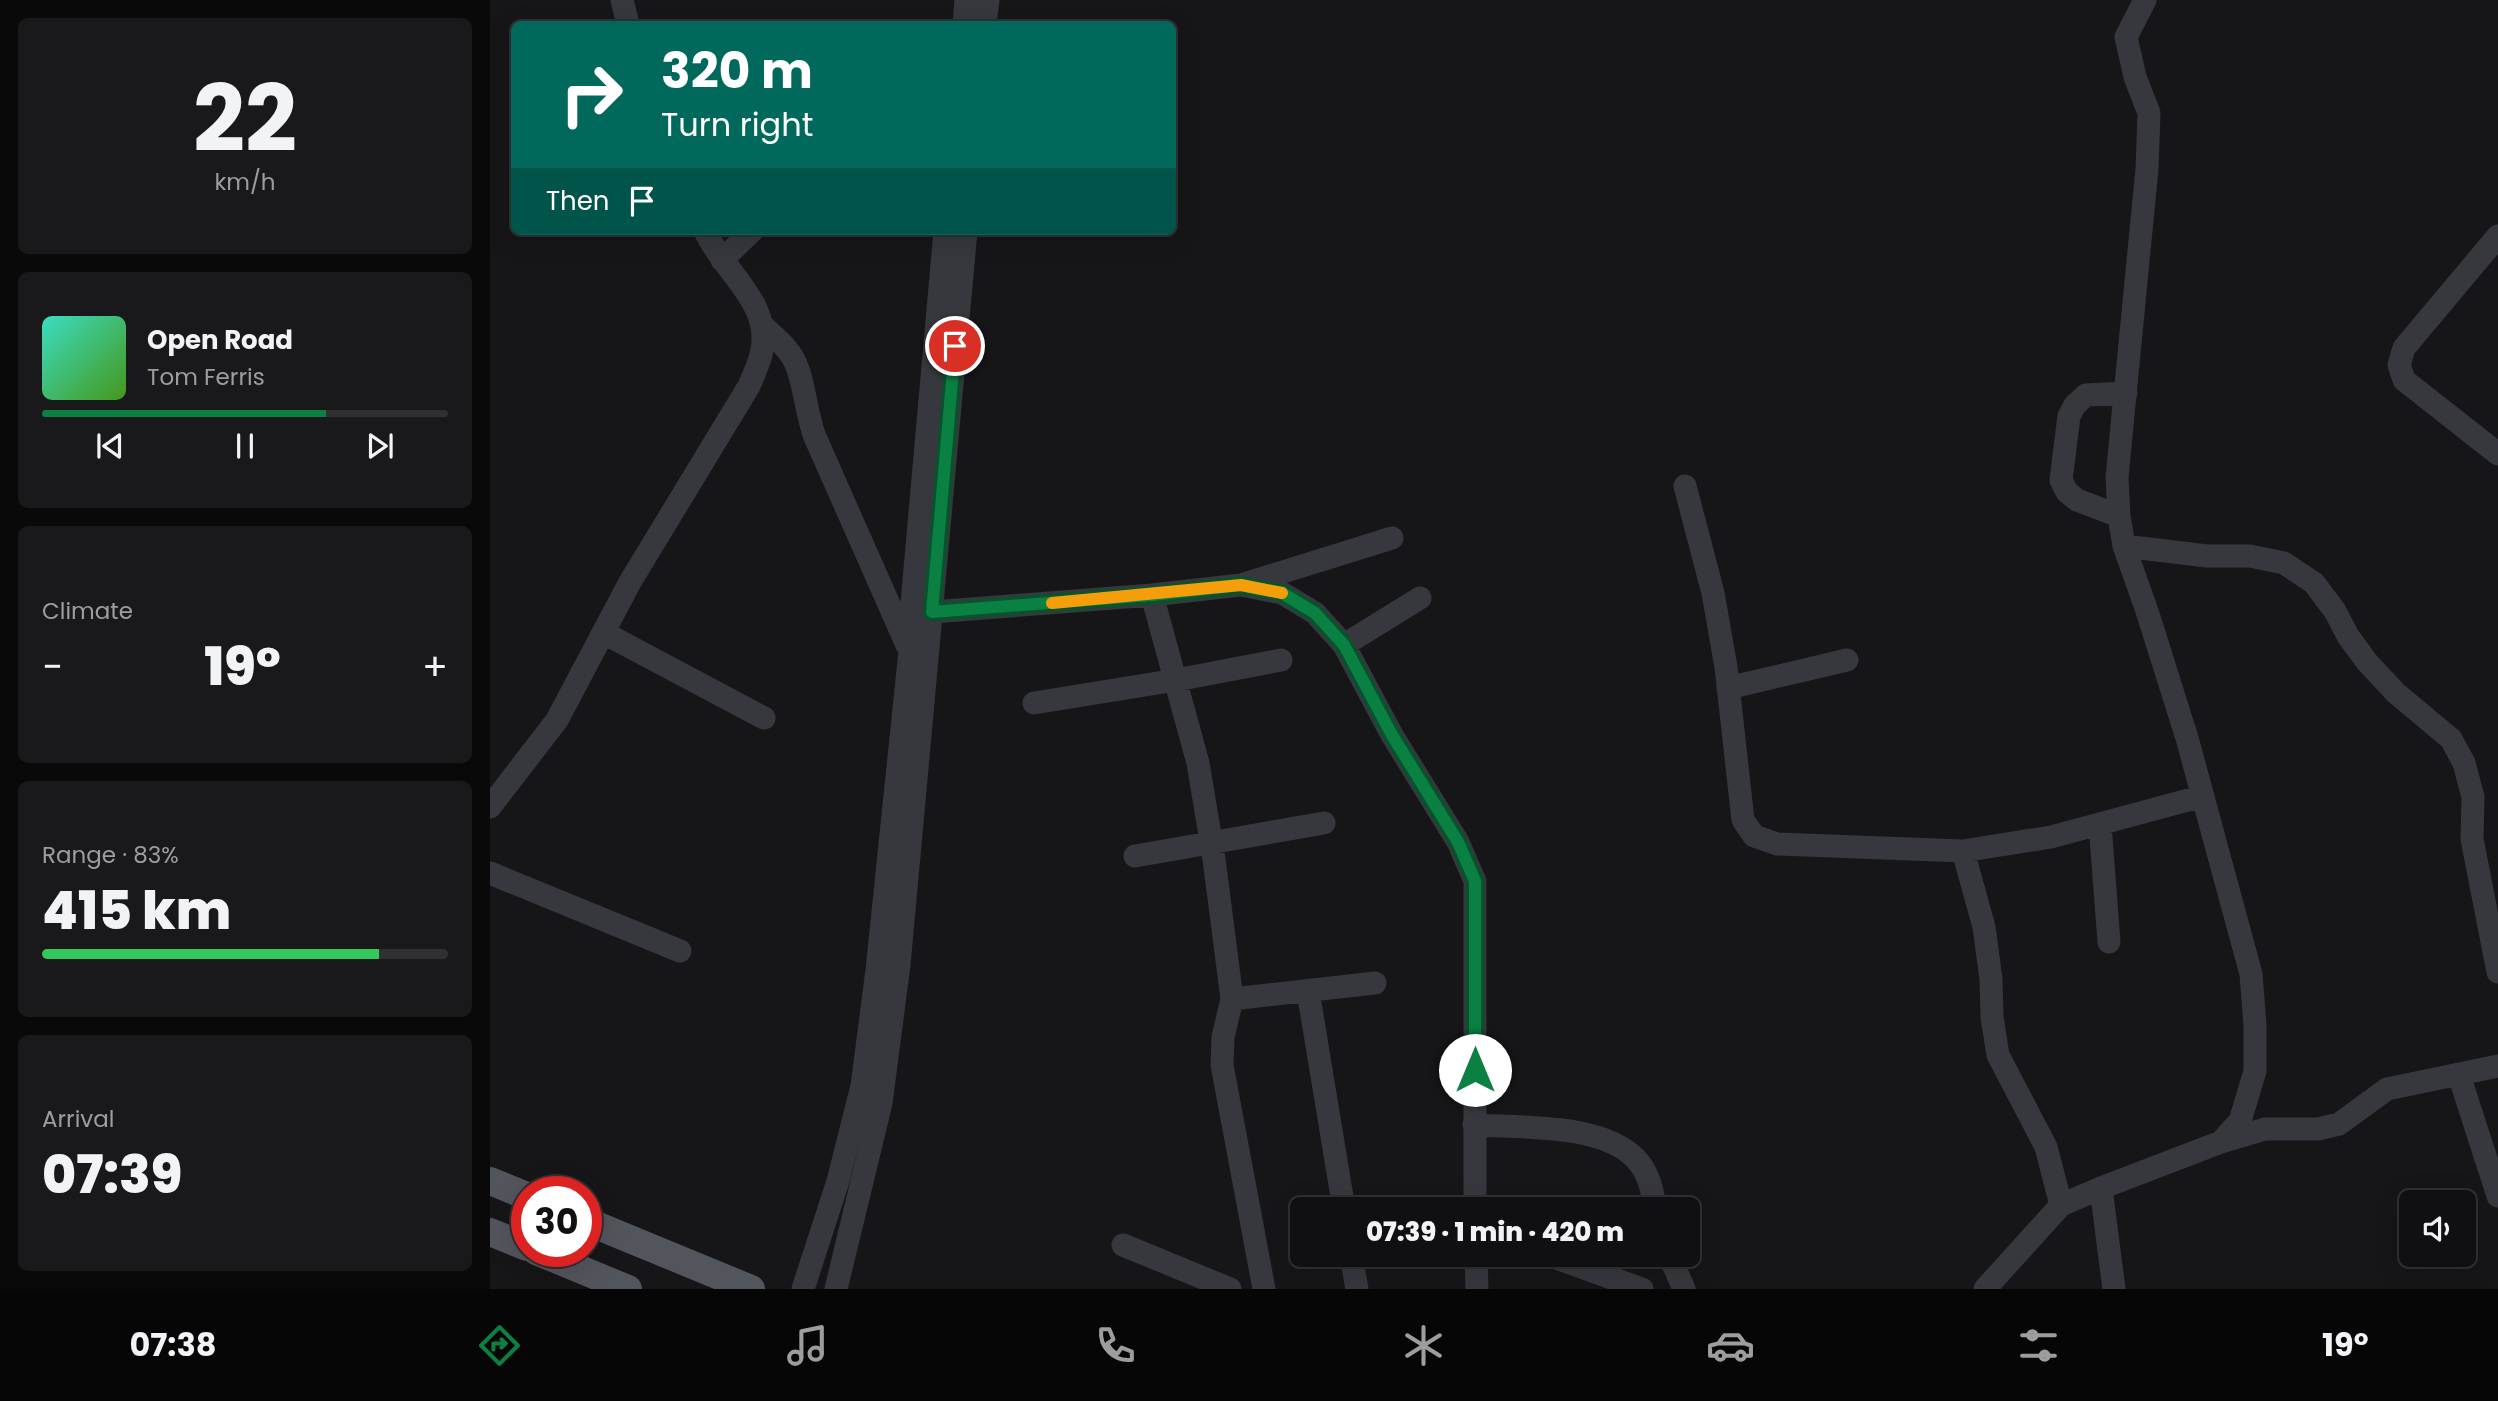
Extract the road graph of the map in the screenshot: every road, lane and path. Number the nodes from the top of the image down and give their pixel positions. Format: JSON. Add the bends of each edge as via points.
{"nodes":[{"id":1,"x":622,"y":0,"type":"edge"},
{"id":2,"x":967,"y":0,"type":"edge"},
{"id":3,"x":988,"y":0,"type":"edge"},
{"id":4,"x":2146,"y":0,"type":"edge"},
{"id":5,"x":627,"y":21,"type":"edge"},
{"id":6,"x":964,"y":21,"type":"edge"},
{"id":7,"x":985,"y":21,"type":"edge"},
{"id":8,"x":707,"y":235,"type":"edge"},
{"id":9,"x":748,"y":235,"type":"edge"},
{"id":10,"x":945,"y":235,"type":"edge"},
{"id":11,"x":966,"y":235,"type":"edge"},
{"id":12,"x":2498,"y":236,"type":"edge"},
{"id":13,"x":722,"y":260,"type":"junction"},
{"id":14,"x":763,"y":326,"type":"junction"},
{"id":15,"x":2126,"y":393,"type":"junction"},
{"id":16,"x":2498,"y":454,"type":"edge"},
{"id":17,"x":1685,"y":486,"type":"dead end"},
{"id":18,"x":2119,"y":516,"type":"junction"},
{"id":19,"x":1392,"y":538,"type":"dead end"},
{"id":20,"x":2124,"y":546,"type":"junction"},
{"id":21,"x":1241,"y":585,"type":"junction"},
{"id":22,"x":1152,"y":595,"type":"junction"},
{"id":23,"x":1420,"y":598,"type":"dead end"},
{"id":24,"x":932,"y":612,"type":"junction"},
{"id":25,"x":604,"y":633,"type":"junction"},
{"id":26,"x":1344,"y":645,"type":"junction"},
{"id":27,"x":910,"y":651,"type":"junction"},
{"id":28,"x":1281,"y":660,"type":"dead end"},
{"id":29,"x":1847,"y":660,"type":"dead end"},
{"id":30,"x":1177,"y":680,"type":"junction"},
{"id":31,"x":1728,"y":688,"type":"junction"},
{"id":32,"x":1034,"y":703,"type":"dead end"},
{"id":33,"x":764,"y":718,"type":"dead end"},
{"id":34,"x":2203,"y":796,"type":"junction"},
{"id":35,"x":490,"y":807,"type":"edge"},
{"id":36,"x":1324,"y":823,"type":"dead end"},
{"id":37,"x":2100,"y":824,"type":"junction"},
{"id":38,"x":1211,"y":842,"type":"junction"},
{"id":39,"x":1964,"y":852,"type":"junction"},
{"id":40,"x":1135,"y":856,"type":"dead end"},
{"id":41,"x":490,"y":873,"type":"edge"},
{"id":42,"x":2109,"y":942,"type":"dead end"},
{"id":43,"x":680,"y":951,"type":"dead end"},
{"id":44,"x":2498,"y":972,"type":"edge"},
{"id":45,"x":1375,"y":983,"type":"dead end"},
{"id":46,"x":1308,"y":991,"type":"junction"},
{"id":47,"x":1232,"y":999,"type":"junction"},
{"id":48,"x":2498,"y":1066,"type":"edge"},
{"id":49,"x":2459,"y":1075,"type":"junction"},
{"id":50,"x":1475,"y":1125,"type":"junction"},
{"id":51,"x":2221,"y":1142,"type":"junction"},
{"id":52,"x":490,"y":1181,"type":"edge"},
{"id":53,"x":2101,"y":1188,"type":"junction"},
{"id":54,"x":511,"y":1190,"type":"edge"},
{"id":55,"x":2498,"y":1196,"type":"edge"},
{"id":56,"x":1342,"y":1197,"type":"edge"},
{"id":57,"x":1475,"y":1197,"type":"edge"},
{"id":58,"x":1654,"y":1197,"type":"edge"},
{"id":59,"x":2061,"y":1206,"type":"junction"},
{"id":60,"x":825,"y":1223,"type":"junction"},
{"id":61,"x":602,"y":1228,"type":"edge"},
{"id":62,"x":490,"y":1232,"type":"edge"},
{"id":63,"x":850,"y":1232,"type":"junction"},
{"id":64,"x":511,"y":1241,"type":"edge"},
{"id":65,"x":1124,"y":1245,"type":"dead end"},
{"id":66,"x":575,"y":1267,"type":"edge"},
{"id":67,"x":1353,"y":1267,"type":"edge"},
{"id":68,"x":1476,"y":1267,"type":"edge"},
{"id":69,"x":1581,"y":1267,"type":"edge"},
{"id":70,"x":1674,"y":1267,"type":"edge"},
{"id":71,"x":2004,"y":1280,"type":"edge"},
{"id":72,"x":628,"y":1289,"type":"edge"},
{"id":73,"x":751,"y":1289,"type":"edge"},
{"id":74,"x":803,"y":1289,"type":"edge"},
{"id":75,"x":836,"y":1289,"type":"edge"},
{"id":76,"x":1230,"y":1289,"type":"edge"},
{"id":77,"x":1264,"y":1289,"type":"edge"},
{"id":78,"x":1357,"y":1289,"type":"edge"},
{"id":79,"x":1477,"y":1289,"type":"edge"},
{"id":80,"x":1642,"y":1289,"type":"edge"},
{"id":81,"x":1684,"y":1289,"type":"edge"},
{"id":82,"x":1985,"y":1289,"type":"edge"},
{"id":83,"x":2114,"y":1289,"type":"edge"}],
"edges":[{"from":1,"to":5,"type":"street"},
{"from":2,"to":6,"type":"street"},
{"from":3,"to":7,"type":"street"},
{"from":4,"to":15,"type":"street","via":[[2126,37],[2149,113]]},
{"from":8,"to":13,"type":"street"},
{"from":9,"to":13,"type":"street"},
{"from":10,"to":27,"type":"street"},
{"from":11,"to":24,"type":"street"},
{"from":12,"to":16,"type":"street","via":[[2404,348],[2399,365],[2403,380]]},
{"from":13,"to":14,"type":"street","via":[[752,297]]},
{"from":14,"to":25,"type":"street","via":[[761,355],[749,386]]},
{"from":14,"to":27,"type":"street","via":[[796,362],[815,437]]},
{"from":15,"to":18,"type":"street","via":[[2117,477]]},
{"from":15,"to":18,"type":"street","via":[[2086,395],[2075,405],[2069,416],[2062,480],[2077,500]]},
{"from":17,"to":31,"type":"street","via":[[1713,593]]},
{"from":18,"to":20,"type":"street"},
{"from":19,"to":21,"type":"street"},
{"from":20,"to":34,"type":"street"},
{"from":20,"to":44,"type":"street","via":[[2284,563],[2314,583],[2367,662],[2396,693],[2451,739],[2464,763],[2473,797],[2472,839]]},
{"from":21,"to":22,"type":"street"},
{"from":21,"to":26,"type":"street","via":[[1282,593],[1315,613]]},
{"from":22,"to":24,"type":"street"},
{"from":22,"to":30,"type":"street"},
{"from":23,"to":26,"type":"street"},
{"from":24,"to":63,"type":"street","via":[[899,965],[881,1103]]},
{"from":25,"to":33,"type":"street"},
{"from":25,"to":35,"type":"street","via":[[557,720]]},
{"from":26,"to":50,"type":"street","via":[[1392,735],[1458,842],[1475,881]]},
{"from":27,"to":60,"type":"street","via":[[862,1086]]},
{"from":28,"to":30,"type":"street"},
{"from":29,"to":31,"type":"street"},
{"from":30,"to":32,"type":"street"},
{"from":30,"to":38,"type":"street","via":[[1198,763]]},
{"from":31,"to":39,"type":"street","via":[[1743,820],[1754,836],[1777,844]]},
{"from":34,"to":37,"type":"street"},
{"from":34,"to":51,"type":"street","via":[[2251,974],[2255,1025],[2255,1071],[2240,1121]]},
{"from":36,"to":38,"type":"street"},
{"from":37,"to":39,"type":"street"},
{"from":37,"to":42,"type":"street"},
{"from":38,"to":40,"type":"street"},
{"from":38,"to":47,"type":"street"},
{"from":39,"to":59,"type":"street","via":[[1984,927],[1998,1055],[2046,1147]]},
{"from":41,"to":43,"type":"street"},
{"from":45,"to":46,"type":"street"},
{"from":46,"to":47,"type":"street"},
{"from":46,"to":56,"type":"street"},
{"from":47,"to":77,"type":"street","via":[[1222,1066]]},
{"from":48,"to":49,"type":"street"},
{"from":49,"to":51,"type":"street","via":[[2387,1089],[2339,1124],[2318,1129],[2264,1129]]},
{"from":49,"to":55,"type":"street"},
{"from":50,"to":57,"type":"street"},
{"from":50,"to":58,"type":"street","via":[[1577,1132],[1613,1142],[1637,1160],[1652,1185]]},
{"from":51,"to":53,"type":"street"},
{"from":52,"to":54,"type":"main road"},
{"from":53,"to":59,"type":"street"},
{"from":53,"to":83,"type":"street"},
{"from":59,"to":71,"type":"street"},
{"from":60,"to":63,"type":"street"},
{"from":60,"to":74,"type":"street"},
{"from":61,"to":73,"type":"main road"},
{"from":62,"to":64,"type":"main road"},
{"from":63,"to":75,"type":"street"},
{"from":65,"to":76,"type":"street"},
{"from":66,"to":72,"type":"main road"},
{"from":67,"to":78,"type":"street"},
{"from":68,"to":79,"type":"street"},
{"from":69,"to":80,"type":"street"},
{"from":70,"to":81,"type":"street"},
{"from":71,"to":82,"type":"street"}]}
